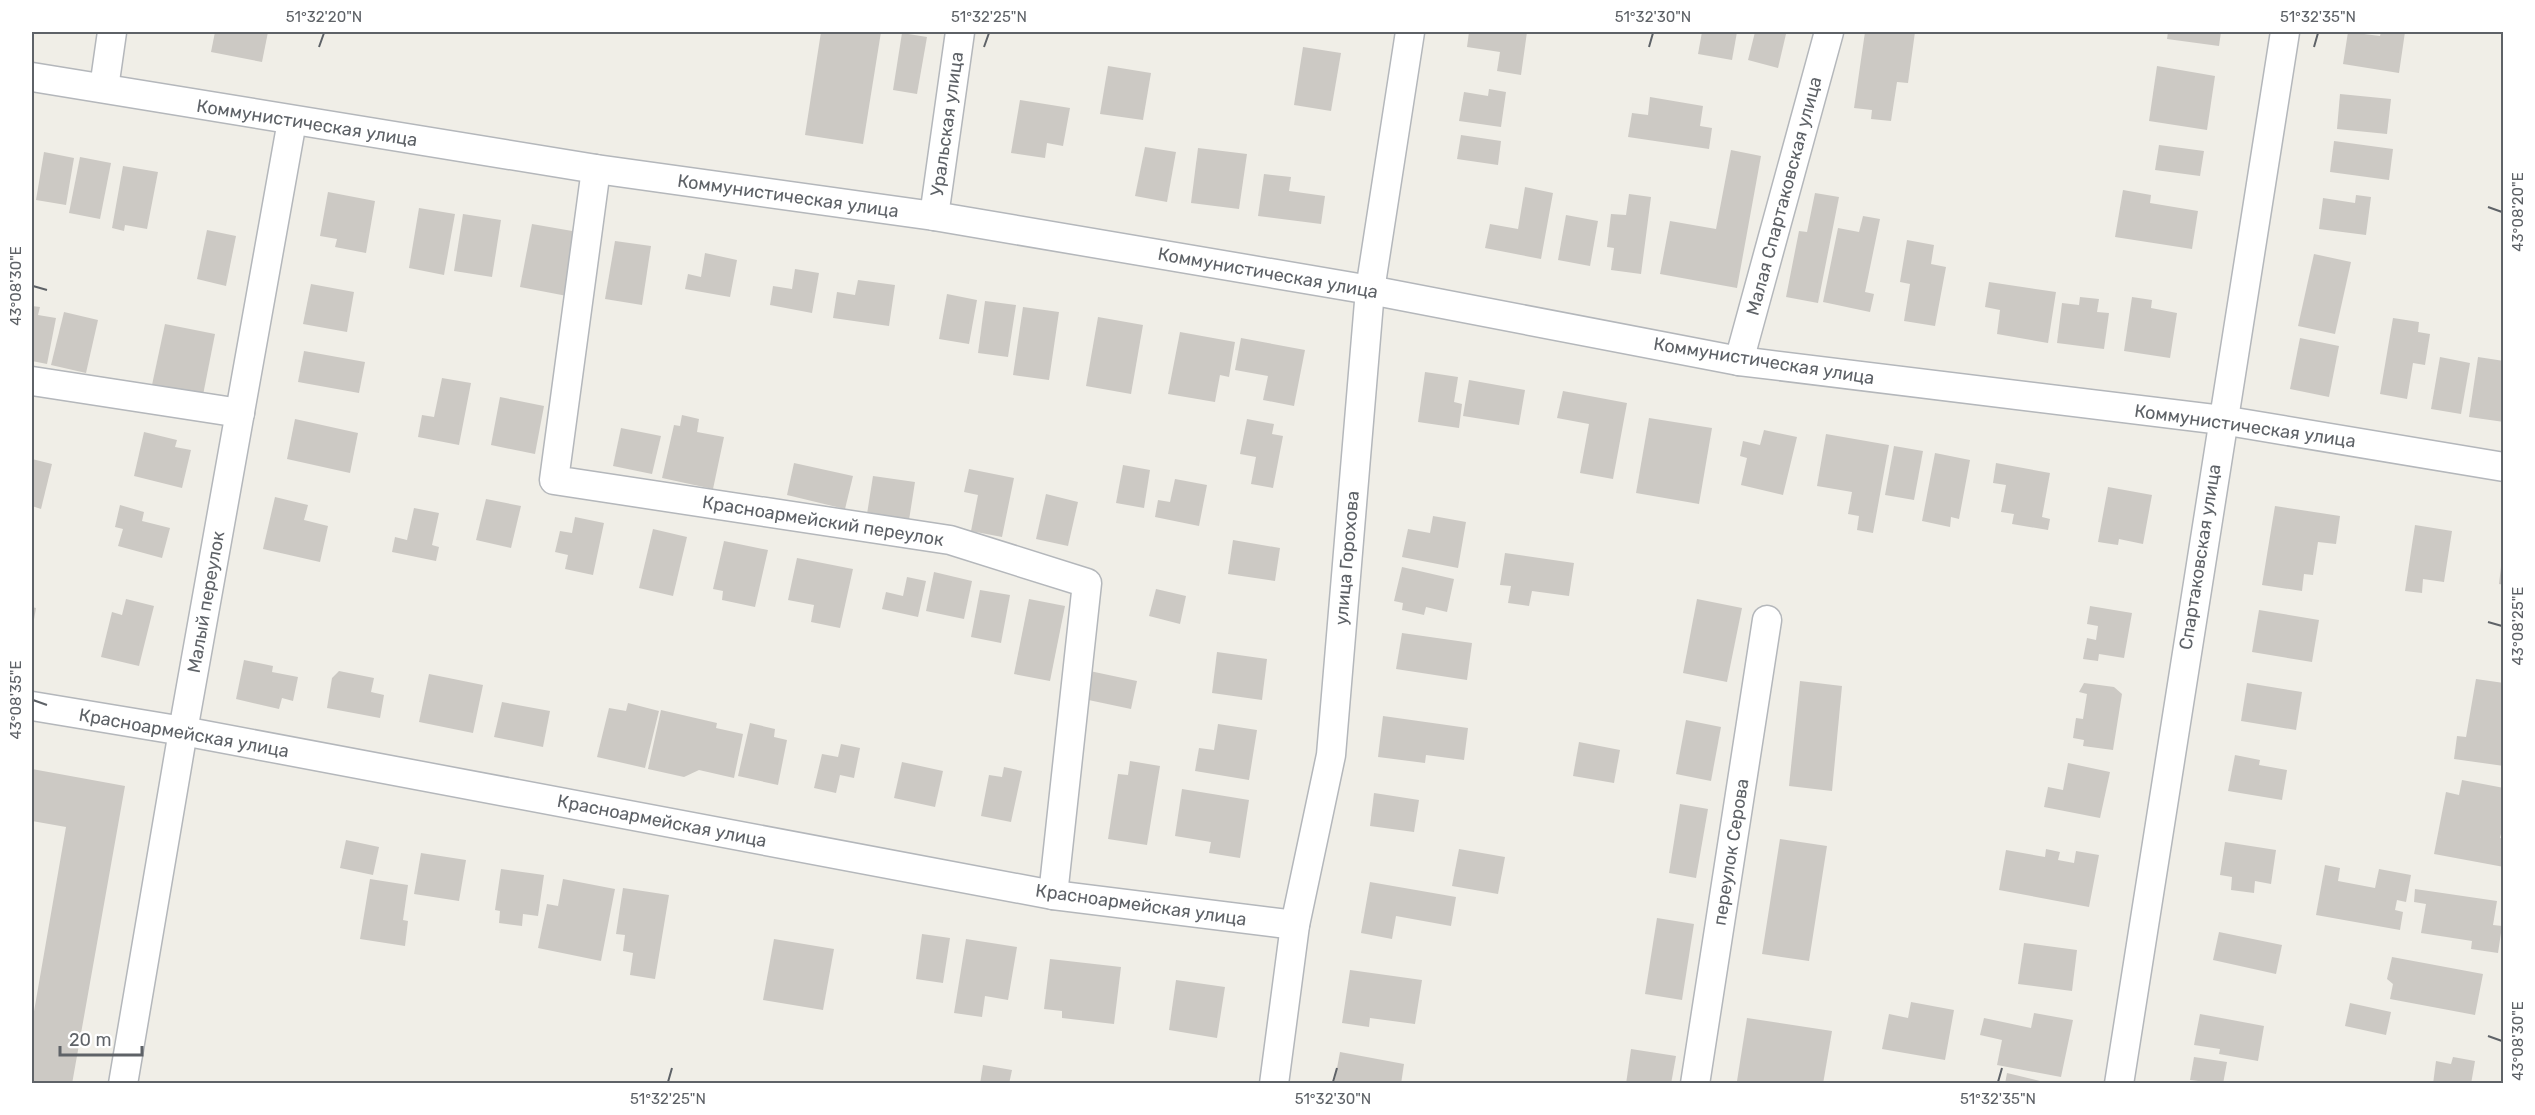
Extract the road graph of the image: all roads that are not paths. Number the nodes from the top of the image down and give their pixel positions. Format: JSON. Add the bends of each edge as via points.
{"nodes":[{"id":1,"x":112,"y":32,"type":"edge"},
{"id":2,"x":960,"y":32,"type":"edge"},
{"id":3,"x":1410,"y":32,"type":"edge"},
{"id":4,"x":1829,"y":32,"type":"edge"},
{"id":5,"x":2284,"y":32,"type":"edge"},
{"id":6,"x":32,"y":77,"type":"edge"},
{"id":7,"x":104,"y":88,"type":"junction"},
{"id":8,"x":292,"y":121,"type":"junction"},
{"id":9,"x":596,"y":169,"type":"junction"},
{"id":10,"x":934,"y":216,"type":"junction"},
{"id":11,"x":1370,"y":290,"type":"junction"},
{"id":12,"x":1738,"y":361,"type":"junction"},
{"id":13,"x":32,"y":381,"type":"edge"},
{"id":14,"x":240,"y":413,"type":"junction"},
{"id":15,"x":2222,"y":420,"type":"junction"},
{"id":16,"x":2504,"y":467,"type":"edge"},
{"id":17,"x":1767,"y":620,"type":"dead end"},
{"id":18,"x":32,"y":706,"type":"edge"},
{"id":19,"x":183,"y":731,"type":"junction"},
{"id":20,"x":1053,"y":895,"type":"junction"},
{"id":21,"x":1295,"y":925,"type":"junction"},
{"id":22,"x":123,"y":1083,"type":"edge"},
{"id":23,"x":1274,"y":1083,"type":"edge"},
{"id":24,"x":1695,"y":1083,"type":"edge"},
{"id":25,"x":2119,"y":1083,"type":"edge"}],
"edges":[{"from":1,"to":7,"type":"street"},
{"from":2,"to":10,"type":"street","name":"Уральская улица"},
{"from":3,"to":11,"type":"street","name":"улица Горохова"},
{"from":4,"to":12,"type":"street","name":"Малая Спартаковская улица"},
{"from":5,"to":15,"type":"street","name":"Спартаковская улица"},
{"from":6,"to":7,"type":"street","name":"Коммунистическая улица"},
{"from":7,"to":8,"type":"street","name":"Коммунистическая улица"},
{"from":8,"to":9,"type":"street","name":"Коммунистическая улица"},
{"from":8,"to":14,"type":"street","name":"Малый переулок"},
{"from":9,"to":10,"type":"street","name":"Коммунистическая улица"},
{"from":9,"to":20,"type":"street","name":"Красноармейский переулок","via":[[554,480],[950,540],[1087,583]]},
{"from":10,"to":11,"type":"street","name":"Коммунистическая улица"},
{"from":11,"to":12,"type":"street","name":"Коммунистическая улица"},
{"from":11,"to":21,"type":"street","name":"улица Горохова","via":[[1331,755]]},
{"from":12,"to":15,"type":"street","name":"Коммунистическая улица"},
{"from":13,"to":14,"type":"street"},
{"from":14,"to":19,"type":"street","name":"Малый переулок"},
{"from":15,"to":16,"type":"street","name":"Коммунистическая улица"},
{"from":15,"to":25,"type":"street","name":"Спартаковская улица"},
{"from":17,"to":24,"type":"street","name":"переулок Серова"},
{"from":18,"to":19,"type":"street","name":"Красноармейская улица"},
{"from":19,"to":20,"type":"street","name":"Красноармейская улица"},
{"from":19,"to":22,"type":"street","name":"Малый переулок"},
{"from":20,"to":21,"type":"street","name":"Красноармейская улица"},
{"from":21,"to":23,"type":"street","name":"улица Горохова"}]}
